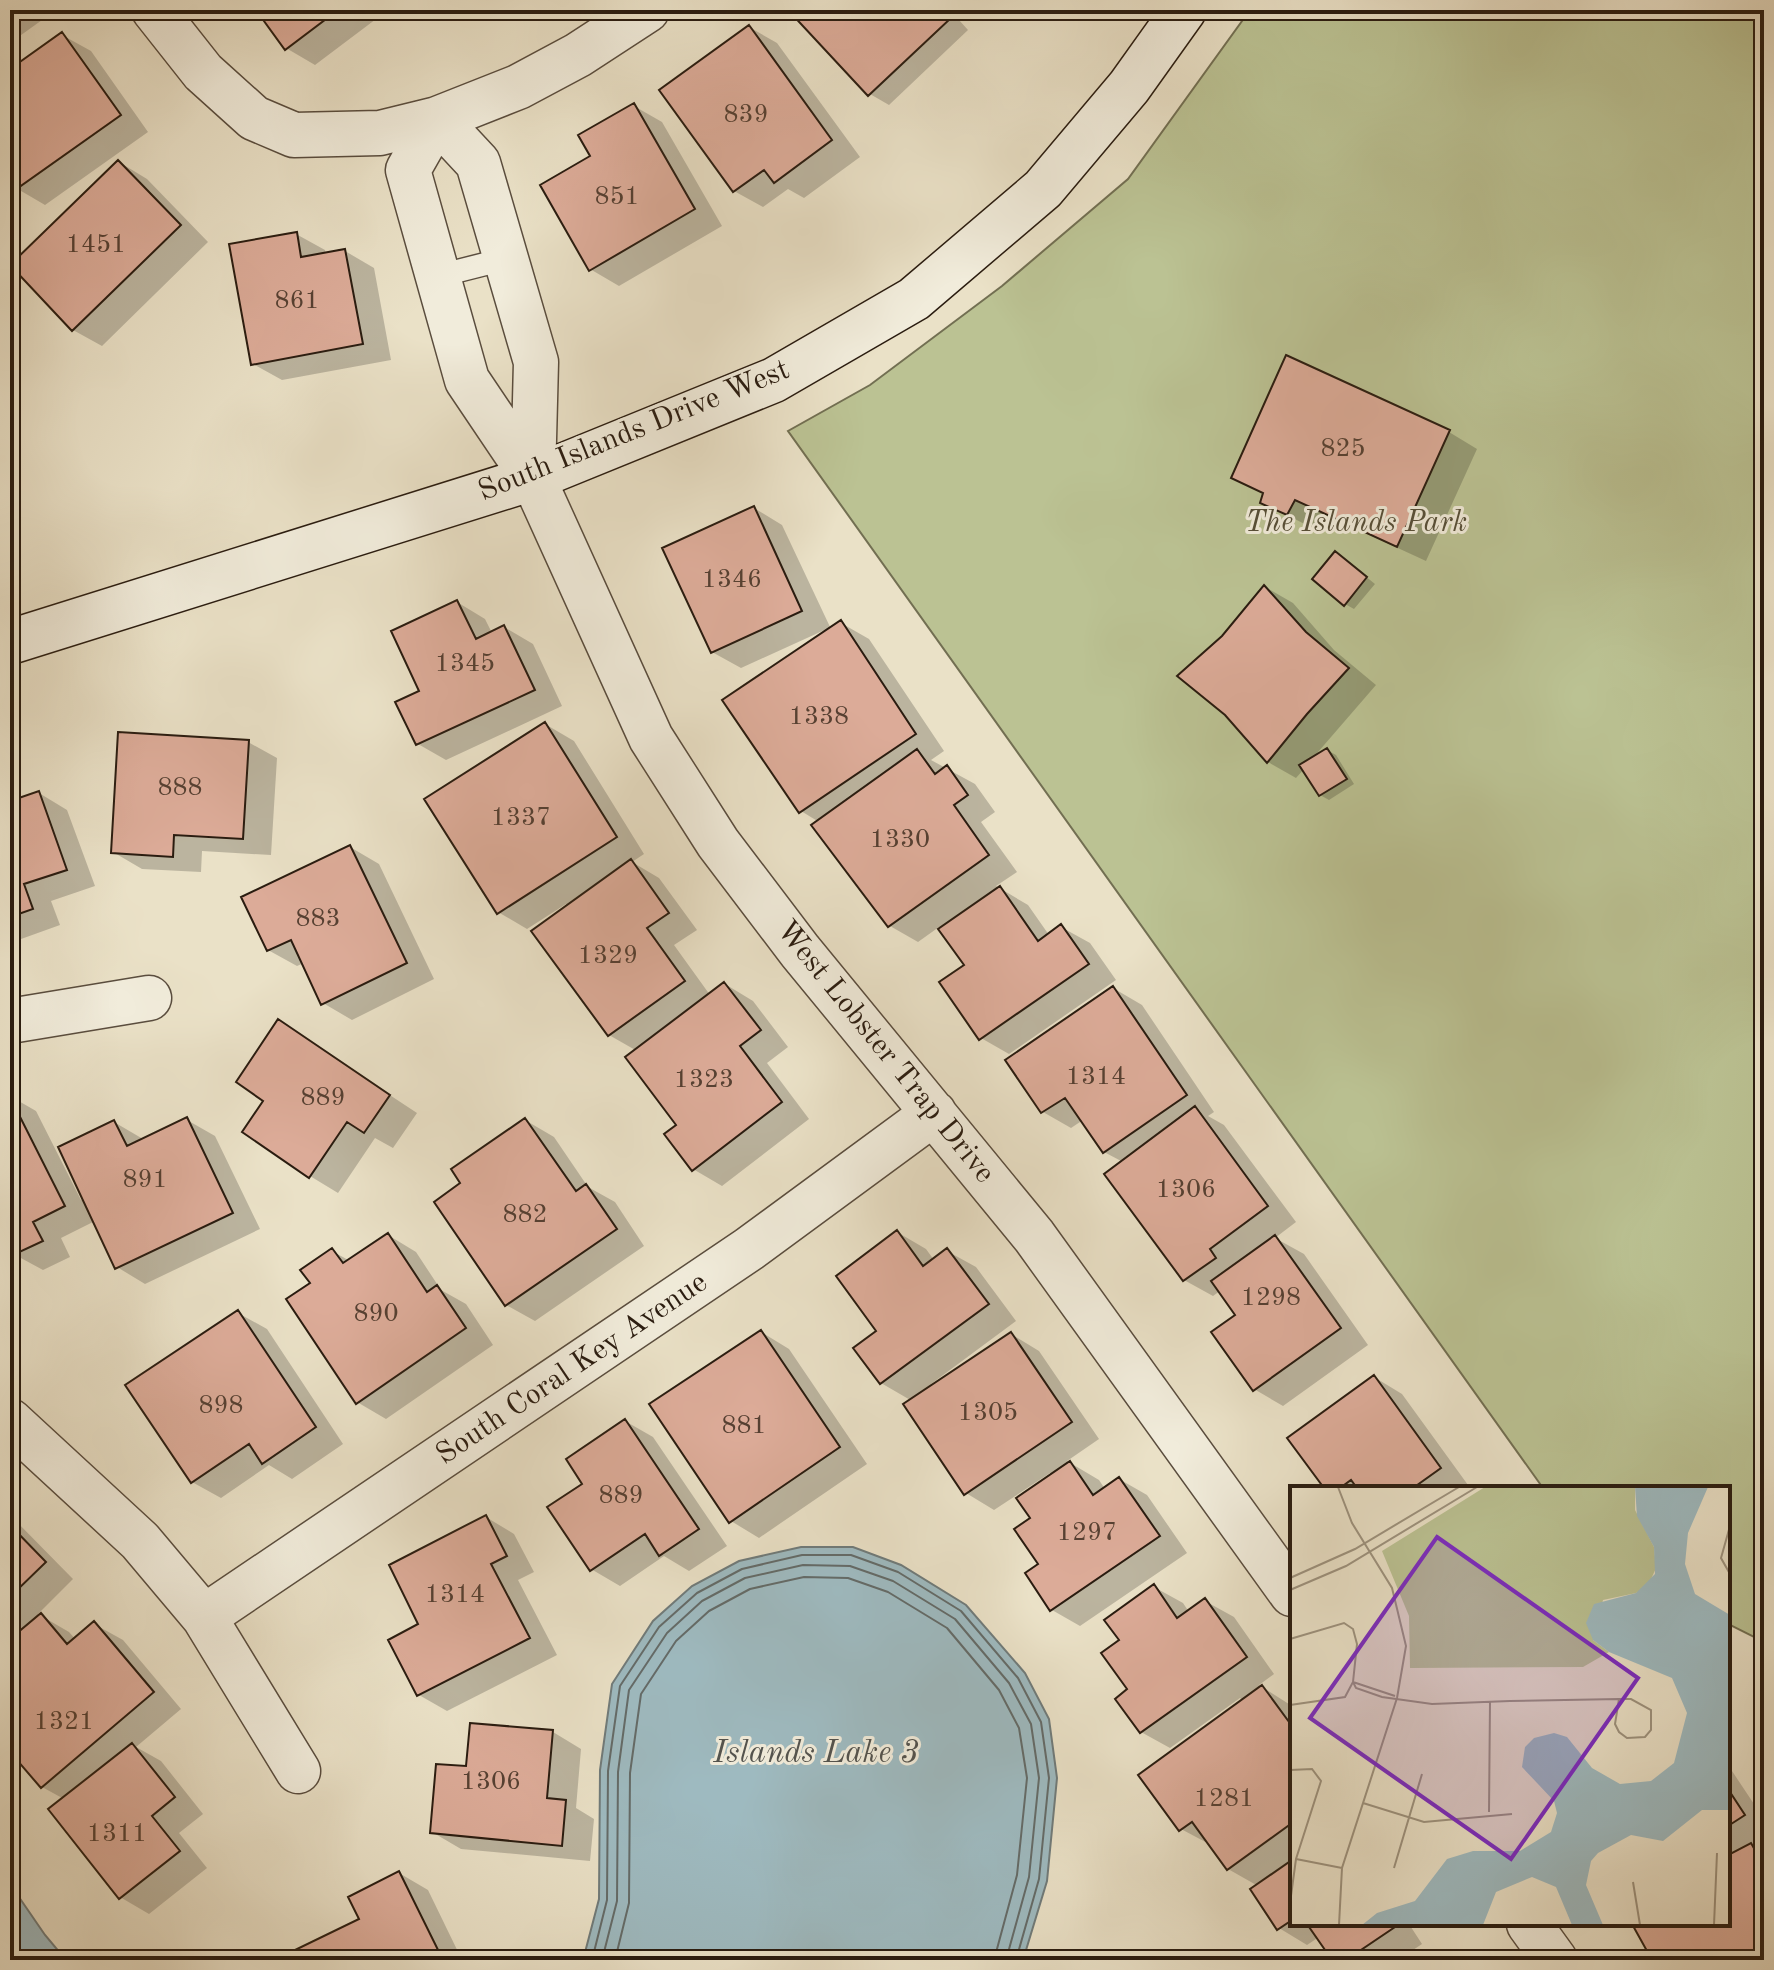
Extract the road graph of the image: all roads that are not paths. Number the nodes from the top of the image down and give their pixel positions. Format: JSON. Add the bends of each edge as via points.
{"nodes":[{"id":1,"x":154,"y":10,"type":"edge"},
{"id":2,"x":647,"y":10,"type":"edge"},
{"id":3,"x":1184,"y":10,"type":"edge"},
{"id":4,"x":437,"y":119,"type":"junction"},
{"id":5,"x":505,"y":259,"type":"junction"},
{"id":6,"x":438,"y":276,"type":"junction"},
{"id":7,"x":533,"y":478,"type":"junction"},
{"id":8,"x":10,"y":642,"type":"edge"},
{"id":9,"x":149,"y":998,"type":"dead end"},
{"id":10,"x":10,"y":1021,"type":"edge"},
{"id":11,"x":934,"y":1113,"type":"junction"},
{"id":12,"x":10,"y":1421,"type":"edge"},
{"id":13,"x":1290,"y":1591,"type":"edge"},
{"id":14,"x":204,"y":1617,"type":"junction"},
{"id":15,"x":298,"y":1771,"type":"dead end"}],
"edges":[{"from":1,"to":4,"type":"street","via":[[203,72],[254,118],[294,135],[380,133]]},
{"from":2,"to":4,"type":"street","via":[[518,87]]},
{"from":3,"to":7,"type":"street","name":"South Islands Drive West","via":[[1129,87],[1043,189],[914,299],[774,380]]},
{"from":4,"to":5,"type":"street","via":[[478,163]]},
{"from":4,"to":6,"type":"street","name":"West Lobster Trap Drive","via":[[408,170]]},
{"from":5,"to":6,"type":"lane"},
{"from":5,"to":7,"type":"street","via":[[536,362]]},
{"from":6,"to":7,"type":"street","name":"West Lobster Trap Drive","via":[[467,380]]},
{"from":7,"to":8,"type":"street","name":"South Islands Drive West"},
{"from":7,"to":11,"type":"street","name":"West Lobster Trap Drive","via":[[651,738],[718,843]]},
{"from":9,"to":10,"type":"street"},
{"from":11,"to":13,"type":"street","name":"West Lobster Trap Drive","via":[[1034,1236]]},
{"from":11,"to":14,"type":"street","name":"South Coral Key Avenue","via":[[749,1249]]},
{"from":12,"to":14,"type":"street","via":[[140,1541]]},
{"from":14,"to":15,"type":"street"}]}
